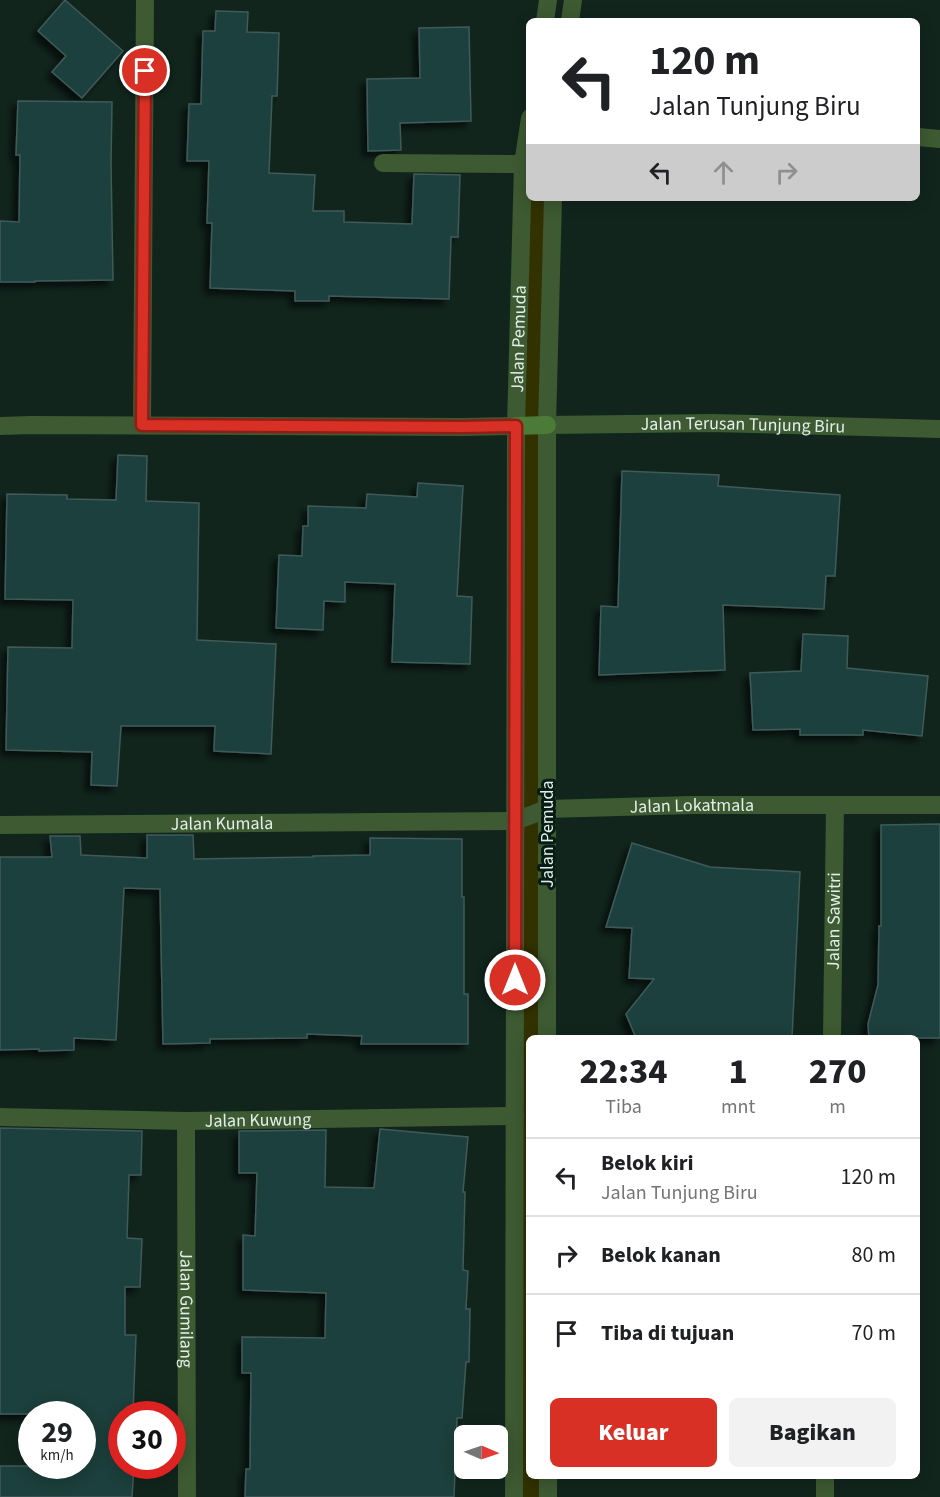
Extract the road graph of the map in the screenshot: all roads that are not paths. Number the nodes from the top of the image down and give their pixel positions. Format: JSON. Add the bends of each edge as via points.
{"nodes":[{"id":1,"x":145,"y":0,"type":"edge"},
{"id":2,"x":548,"y":0,"type":"edge"},
{"id":3,"x":573,"y":0,"type":"edge"},
{"id":4,"x":545,"y":18,"type":"edge"},
{"id":5,"x":570,"y":18,"type":"edge"},
{"id":6,"x":920,"y":137,"type":"edge"},
{"id":7,"x":940,"y":139,"type":"edge"},
{"id":8,"x":526,"y":144,"type":"edge"},
{"id":9,"x":383,"y":163,"type":"dead end"},
{"id":10,"x":523,"y":164,"type":"junction"},
{"id":11,"x":553,"y":201,"type":"edge"},
{"id":12,"x":142,"y":425,"type":"junction"},
{"id":13,"x":547,"y":425,"type":"junction"},
{"id":14,"x":0,"y":426,"type":"edge"},
{"id":15,"x":516,"y":426,"type":"junction"},
{"id":16,"x":940,"y":429,"type":"edge"},
{"id":17,"x":836,"y":805,"type":"junction"},
{"id":18,"x":940,"y":805,"type":"edge"},
{"id":19,"x":547,"y":809,"type":"junction"},
{"id":20,"x":445,"y":820,"type":"joint"},
{"id":21,"x":515,"y":821,"type":"junction"},
{"id":22,"x":0,"y":825,"type":"edge"},
{"id":23,"x":547,"y":1035,"type":"edge"},
{"id":24,"x":832,"y":1035,"type":"edge"},
{"id":25,"x":515,"y":1116,"type":"junction"},
{"id":26,"x":0,"y":1117,"type":"edge"},
{"id":27,"x":186,"y":1121,"type":"junction"},
{"id":28,"x":548,"y":1479,"type":"edge"},
{"id":29,"x":825,"y":1479,"type":"edge"},
{"id":30,"x":187,"y":1497,"type":"edge"},
{"id":31,"x":514,"y":1497,"type":"edge"},
{"id":32,"x":548,"y":1497,"type":"edge"},
{"id":33,"x":825,"y":1497,"type":"edge"}],
"edges":[{"from":1,"to":12,"type":"street"},
{"from":2,"to":4,"type":"street"},
{"from":3,"to":5,"type":"street"},
{"from":6,"to":7,"type":"street"},
{"from":8,"to":10,"type":"street","name":"Jalan Pemuda"},
{"from":9,"to":10,"type":"street"},
{"from":10,"to":15,"type":"street","name":"Jalan Pemuda"},
{"from":11,"to":13,"type":"street","name":"Jalan Pemuda"},
{"from":12,"to":14,"type":"street"},
{"from":12,"to":15,"type":"street"},
{"from":13,"to":15,"type":"street"},
{"from":13,"to":16,"type":"street","name":"Jalan Terusan Tunjung Biru","via":[[712,423]]},
{"from":13,"to":19,"type":"street","name":"Jalan Pemuda"},
{"from":15,"to":21,"type":"street","name":"Jalan Pemuda"},
{"from":17,"to":18,"type":"street","name":"Jalan Lokatmala"},
{"from":17,"to":19,"type":"street","name":"Jalan Lokatmala"},
{"from":17,"to":24,"type":"street","name":"Jalan Sawitri"},
{"from":19,"to":21,"type":"street","name":"Jalan Lokatmala"},
{"from":19,"to":23,"type":"street","name":"Jalan Pemuda"},
{"from":20,"to":21,"type":"street","name":"Jalan Lokatmala"},
{"from":20,"to":22,"type":"street","name":"Jalan Kumala"},
{"from":21,"to":25,"type":"street","name":"Jalan Pemuda"},
{"from":25,"to":27,"type":"street","name":"Jalan Kuwung"},
{"from":25,"to":31,"type":"street","name":"Jalan Pemuda"},
{"from":26,"to":27,"type":"street","name":"Jalan Kuwung"},
{"from":27,"to":30,"type":"street","name":"Jalan Gumilang"},
{"from":28,"to":32,"type":"street"},
{"from":29,"to":33,"type":"street"}]}
